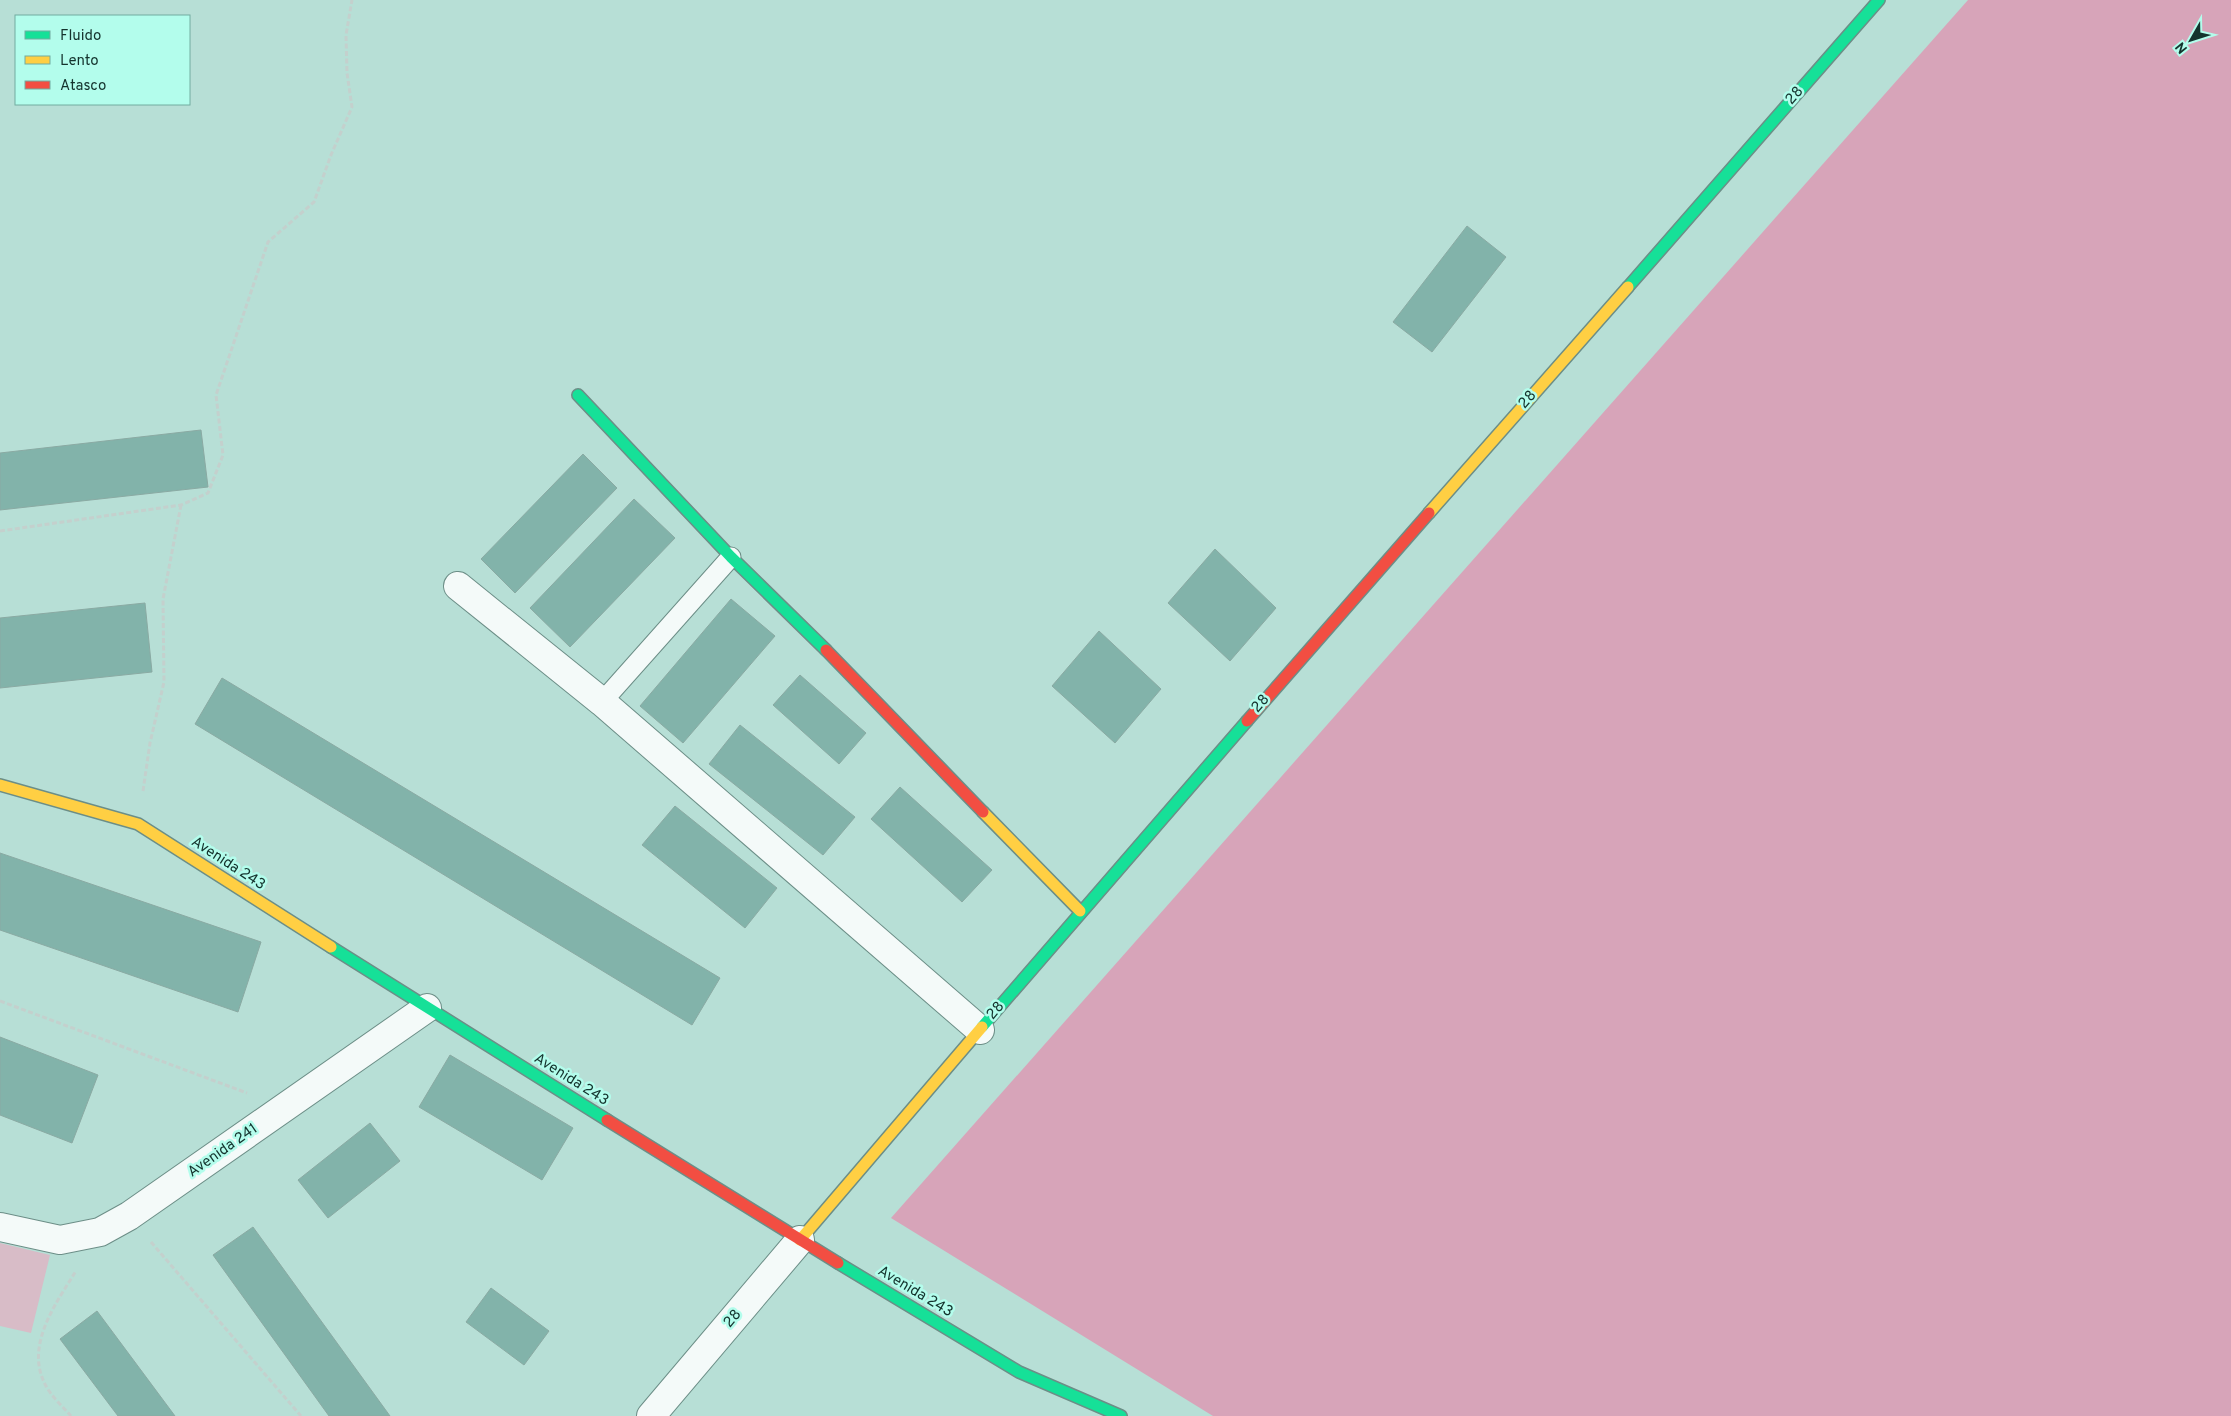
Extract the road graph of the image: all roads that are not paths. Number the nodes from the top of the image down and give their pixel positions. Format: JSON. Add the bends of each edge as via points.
{"nodes":[{"id":1,"x":1879,"y":0,"type":"edge"},
{"id":2,"x":578,"y":395,"type":"dead end"},
{"id":3,"x":730,"y":557,"type":"junction"},
{"id":4,"x":458,"y":586,"type":"dead end"},
{"id":5,"x":602,"y":702,"type":"junction"},
{"id":6,"x":0,"y":785,"type":"edge"},
{"id":7,"x":1080,"y":911,"type":"junction"},
{"id":8,"x":428,"y":1008,"type":"junction"},
{"id":9,"x":980,"y":1030,"type":"junction"},
{"id":10,"x":0,"y":1227,"type":"edge"},
{"id":11,"x":800,"y":1240,"type":"junction"},
{"id":12,"x":652,"y":1416,"type":"edge"},
{"id":13,"x":1121,"y":1416,"type":"edge"}],
"edges":[{"from":1,"to":7,"type":"street","name":"28"},
{"from":2,"to":3,"type":"street"},
{"from":3,"to":5,"type":"lane"},
{"from":3,"to":7,"type":"street","via":[[814,638]]},
{"from":4,"to":5,"type":"street"},
{"from":5,"to":9,"type":"street"},
{"from":6,"to":8,"type":"street","name":"Avenida 243","via":[[138,824]]},
{"from":7,"to":9,"type":"street","name":"28"},
{"from":8,"to":10,"type":"street","name":"Avenida 241","via":[[129,1216],[100,1232],[60,1240]]},
{"from":8,"to":11,"type":"street","name":"Avenida 243"},
{"from":9,"to":11,"type":"street","name":"28"},
{"from":11,"to":12,"type":"street","name":"28"},
{"from":11,"to":13,"type":"street","name":"Avenida 243","via":[[1019,1372]]}]}
